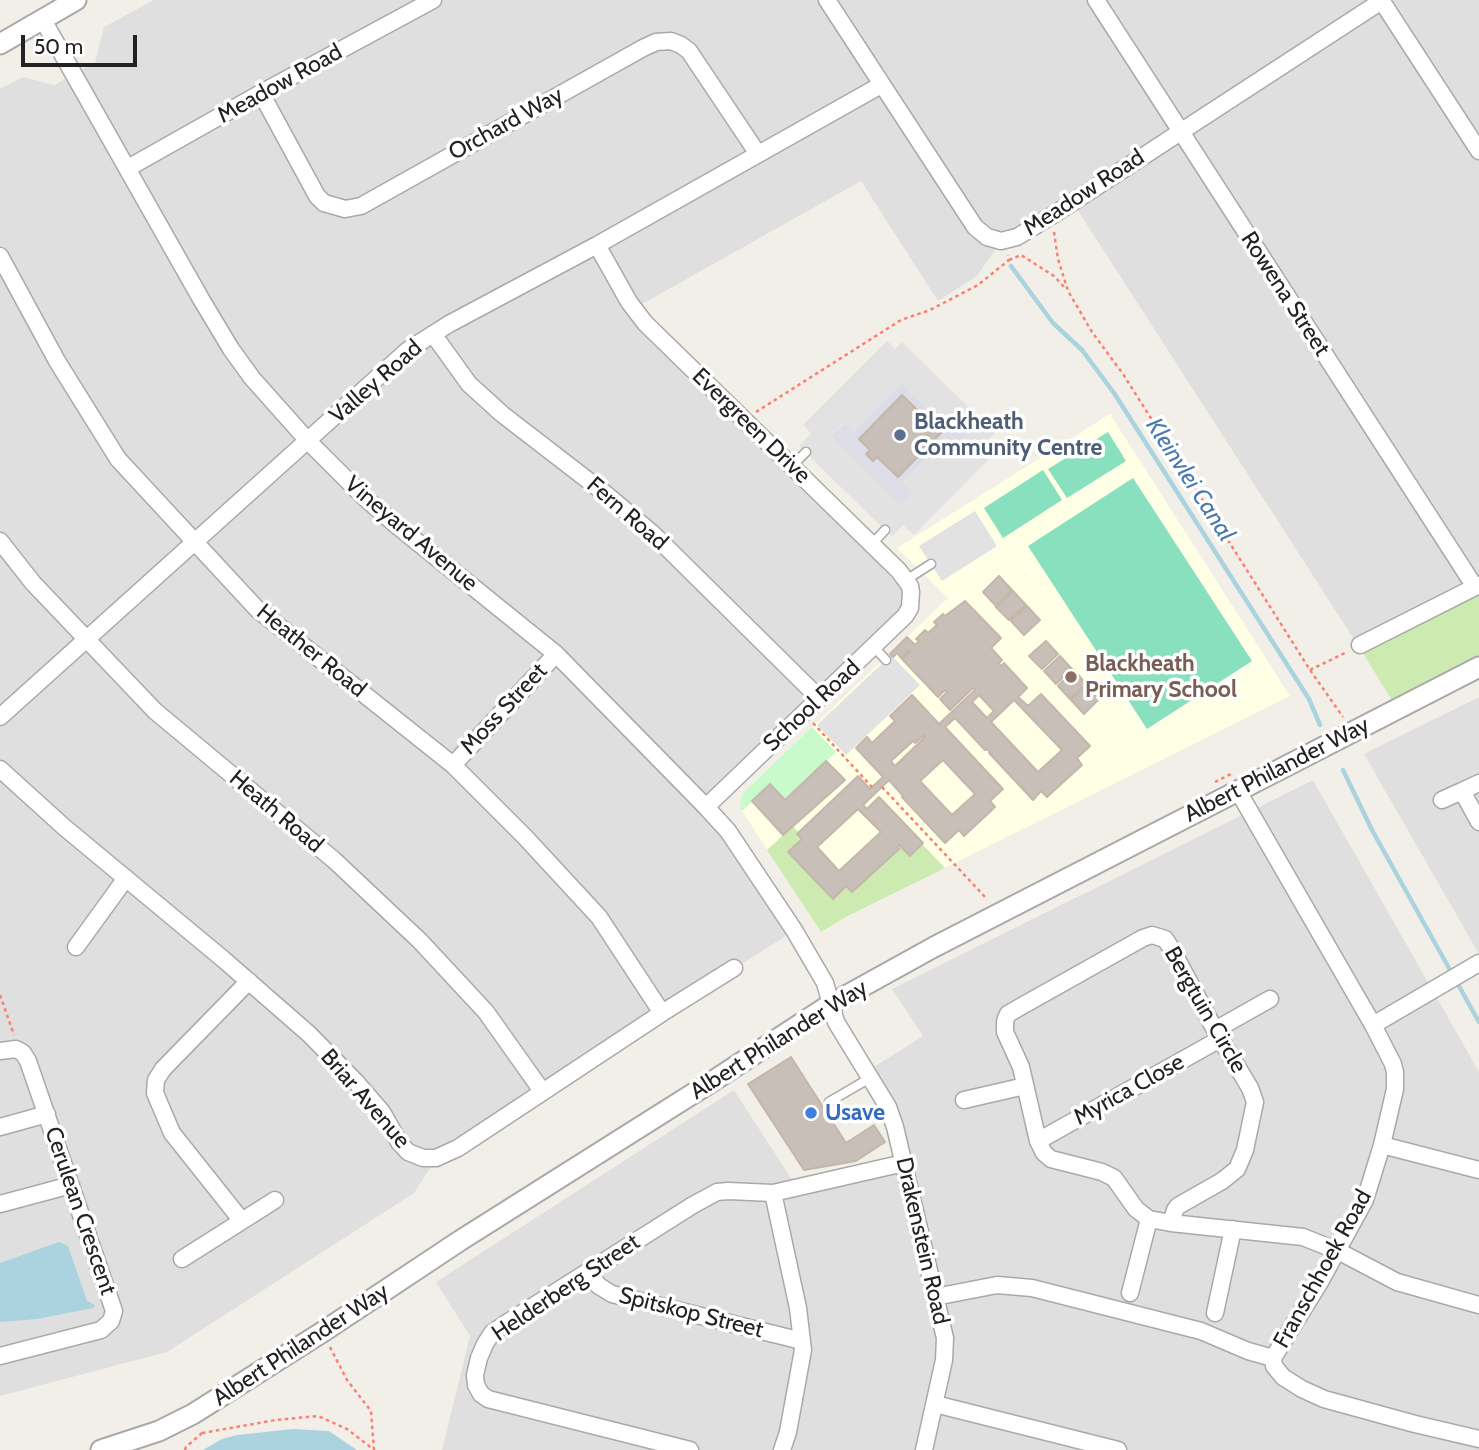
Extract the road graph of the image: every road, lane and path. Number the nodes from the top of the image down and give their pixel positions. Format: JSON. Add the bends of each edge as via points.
{"nodes":[{"id":1,"x":76,"y":0,"type":"edge"},
{"id":2,"x":433,"y":0,"type":"edge"},
{"id":3,"x":827,"y":0,"type":"edge"},
{"id":4,"x":1096,"y":0,"type":"edge"},
{"id":5,"x":1382,"y":0,"type":"edge"},
{"id":6,"x":43,"y":20,"type":"junction"},
{"id":7,"x":0,"y":44,"type":"edge"},
{"id":8,"x":881,"y":85,"type":"junction"},
{"id":9,"x":261,"y":93,"type":"junction"},
{"id":10,"x":1180,"y":131,"type":"junction"},
{"id":11,"x":1479,"y":151,"type":"edge"},
{"id":12,"x":758,"y":154,"type":"junction"},
{"id":13,"x":128,"y":169,"type":"junction"},
{"id":14,"x":1053,"y":215,"type":"junction"},
{"id":15,"x":1006,"y":241,"type":"junction"},
{"id":16,"x":597,"y":245,"type":"junction"},
{"id":17,"x":0,"y":256,"type":"edge"},
{"id":18,"x":1009,"y":260,"type":"junction"},
{"id":19,"x":1068,"y":291,"type":"junction"},
{"id":20,"x":433,"y":334,"type":"junction"},
{"id":21,"x":746,"y":422,"type":"junction"},
{"id":22,"x":308,"y":441,"type":"junction"},
{"id":23,"x":806,"y":452,"type":"dead end"},
{"id":24,"x":792,"y":466,"type":"junction"},
{"id":25,"x":885,"y":530,"type":"dead end"},
{"id":26,"x":0,"y":541,"type":"edge"},
{"id":27,"x":195,"y":542,"type":"junction"},
{"id":28,"x":872,"y":544,"type":"junction"},
{"id":29,"x":931,"y":564,"type":"dead end"},
{"id":30,"x":906,"y":580,"type":"junction"},
{"id":31,"x":1477,"y":586,"type":"edge"},
{"id":32,"x":912,"y":600,"type":"joint"},
{"id":33,"x":87,"y":640,"type":"junction"},
{"id":34,"x":1360,"y":645,"type":"joint"},
{"id":35,"x":874,"y":647,"type":"junction"},
{"id":36,"x":556,"y":653,"type":"junction"},
{"id":37,"x":886,"y":660,"type":"dead end"},
{"id":38,"x":1479,"y":667,"type":"edge"},
{"id":39,"x":1310,"y":670,"type":"junction"},
{"id":40,"x":819,"y":698,"type":"junction"},
{"id":41,"x":803,"y":713,"type":"junction"},
{"id":42,"x":0,"y":717,"type":"edge"},
{"id":43,"x":1344,"y":729,"type":"junction"},
{"id":44,"x":453,"y":765,"type":"junction"},
{"id":45,"x":0,"y":769,"type":"edge"},
{"id":46,"x":1479,"y":783,"type":"edge"},
{"id":47,"x":872,"y":787,"type":"dead end"},
{"id":48,"x":881,"y":787,"type":"dead end"},
{"id":49,"x":1238,"y":791,"type":"junction"},
{"id":50,"x":1462,"y":791,"type":"junction"},
{"id":51,"x":1442,"y":800,"type":"dead end"},
{"id":52,"x":706,"y":807,"type":"junction"},
{"id":53,"x":1479,"y":822,"type":"edge"},
{"id":54,"x":126,"y":878,"type":"junction"},
{"id":55,"x":991,"y":902,"type":"dead end"},
{"id":56,"x":76,"y":947,"type":"dead end"},
{"id":57,"x":1479,"y":963,"type":"edge"},
{"id":58,"x":734,"y":968,"type":"dead end"},
{"id":59,"x":248,"y":981,"type":"junction"},
{"id":60,"x":0,"y":995,"type":"edge"},
{"id":61,"x":1270,"y":999,"type":"dead end"},
{"id":62,"x":831,"y":1004,"type":"junction"},
{"id":63,"x":662,"y":1013,"type":"junction"},
{"id":64,"x":1373,"y":1025,"type":"junction"},
{"id":65,"x":1218,"y":1035,"type":"junction"},
{"id":66,"x":20,"y":1050,"type":"junction"},
{"id":67,"x":0,"y":1051,"type":"edge"},
{"id":68,"x":870,"y":1078,"type":"junction"},
{"id":69,"x":1026,"y":1086,"type":"junction"},
{"id":70,"x":542,"y":1091,"type":"junction"},
{"id":71,"x":964,"y":1100,"type":"dead end"},
{"id":72,"x":829,"y":1102,"type":"dead end"},
{"id":73,"x":47,"y":1114,"type":"junction"},
{"id":74,"x":0,"y":1127,"type":"edge"},
{"id":75,"x":1038,"y":1141,"type":"junction"},
{"id":76,"x":1382,"y":1145,"type":"junction"},
{"id":77,"x":904,"y":1163,"type":"junction"},
{"id":78,"x":1479,"y":1170,"type":"edge"},
{"id":79,"x":71,"y":1185,"type":"junction"},
{"id":80,"x":773,"y":1193,"type":"junction"},
{"id":81,"x":275,"y":1200,"type":"dead end"},
{"id":82,"x":0,"y":1204,"type":"edge"},
{"id":83,"x":1149,"y":1219,"type":"junction"},
{"id":84,"x":242,"y":1221,"type":"junction"},
{"id":85,"x":1171,"y":1223,"type":"junction"},
{"id":86,"x":1233,"y":1229,"type":"junction"},
{"id":87,"x":1338,"y":1251,"type":"junction"},
{"id":88,"x":182,"y":1259,"type":"dead end"},
{"id":89,"x":588,"y":1273,"type":"junction"},
{"id":90,"x":1130,"y":1293,"type":"dead end"},
{"id":91,"x":935,"y":1297,"type":"junction"},
{"id":92,"x":1479,"y":1305,"type":"edge"},
{"id":93,"x":1215,"y":1313,"type":"dead end"},
{"id":94,"x":802,"y":1341,"type":"junction"},
{"id":95,"x":328,"y":1343,"type":"dead end"},
{"id":96,"x":0,"y":1356,"type":"edge"},
{"id":97,"x":1273,"y":1358,"type":"junction"},
{"id":98,"x":935,"y":1404,"type":"junction"},
{"id":99,"x":1479,"y":1439,"type":"edge"},
{"id":100,"x":101,"y":1450,"type":"edge"},
{"id":101,"x":185,"y":1450,"type":"edge"},
{"id":102,"x":373,"y":1450,"type":"edge"},
{"id":103,"x":690,"y":1450,"type":"edge"},
{"id":104,"x":782,"y":1450,"type":"edge"},
{"id":105,"x":924,"y":1450,"type":"edge"},
{"id":106,"x":1118,"y":1450,"type":"edge"}],
"edges":[{"from":1,"to":6,"type":"street"},
{"from":2,"to":9,"type":"street","name":"Meadow Road"},
{"from":3,"to":8,"type":"street","name":"Meadow Road"},
{"from":4,"to":10,"type":"street","name":"Rowena Street"},
{"from":5,"to":10,"type":"street","name":"Meadow Road"},
{"from":5,"to":11,"type":"street"},
{"from":6,"to":7,"type":"street"},
{"from":6,"to":13,"type":"street","name":"Vineyard Avenue"},
{"from":8,"to":12,"type":"street","name":"Valley Road"},
{"from":8,"to":15,"type":"street","name":"Meadow Road","via":[[975,227],[987,237]]},
{"from":9,"to":12,"type":"street","name":"Orchard Way","via":[[317,196],[345,209],[361,206],[656,42],[671,41],[689,51]]},
{"from":9,"to":13,"type":"street","name":"Meadow Road"},
{"from":10,"to":14,"type":"street","name":"Meadow Road"},
{"from":10,"to":31,"type":"street","name":"Rowena Street"},
{"from":12,"to":16,"type":"street","name":"Valley Road"},
{"from":13,"to":22,"type":"street","name":"Vineyard Avenue","via":[[231,349]]},
{"from":14,"to":15,"type":"street","name":"Meadow Road"},
{"from":14,"to":19,"type":"path","via":[[1058,259]]},
{"from":15,"to":18,"type":"path"},
{"from":16,"to":20,"type":"street","name":"Valley Road"},
{"from":16,"to":21,"type":"street","name":"Evergreen Drive","via":[[645,323]]},
{"from":17,"to":27,"type":"street","name":"Heather Road","via":[[118,459]]},
{"from":18,"to":19,"type":"path","via":[[1021,255]]},
{"from":18,"to":21,"type":"path","via":[[978,285],[901,320]]},
{"from":19,"to":39,"type":"path"},
{"from":20,"to":22,"type":"street","name":"Valley Road","via":[[408,350]]},
{"from":20,"to":40,"type":"street","name":"Fern Road","via":[[477,392],[652,533]]},
{"from":21,"to":24,"type":"street","name":"Evergreen Drive"},
{"from":22,"to":27,"type":"street","name":"Valley Road"},
{"from":22,"to":36,"type":"street","name":"Vineyard Avenue","via":[[395,524]]},
{"from":23,"to":24,"type":"lane"},
{"from":24,"to":28,"type":"street","name":"Evergreen Drive"},
{"from":25,"to":28,"type":"lane"},
{"from":26,"to":33,"type":"street","name":"Heath Road"},
{"from":27,"to":33,"type":"street","name":"Valley Road"},
{"from":27,"to":44,"type":"street","name":"Heather Road","via":[[257,609]]},
{"from":28,"to":30,"type":"street","name":"Evergreen Drive"},
{"from":29,"to":30,"type":"lane"},
{"from":30,"to":32,"type":"street","name":"Evergreen Drive"},
{"from":31,"to":34,"type":"street"},
{"from":32,"to":35,"type":"street","name":"School Road","via":[[905,616]]},
{"from":33,"to":42,"type":"street","name":"Valley Road"},
{"from":33,"to":70,"type":"street","name":"Heath Road","via":[[155,711],[334,860],[420,941],[486,1012]]},
{"from":34,"to":39,"type":"path"},
{"from":35,"to":37,"type":"lane"},
{"from":35,"to":40,"type":"street","name":"School Road"},
{"from":36,"to":44,"type":"street","name":"Moss Street"},
{"from":36,"to":52,"type":"street","name":"Vineyard Avenue"},
{"from":38,"to":43,"type":"street","name":"Albert Philander Way"},
{"from":39,"to":43,"type":"path"},
{"from":40,"to":41,"type":"street","name":"School Road"},
{"from":41,"to":47,"type":"path"},
{"from":41,"to":52,"type":"street","name":"School Road"},
{"from":43,"to":49,"type":"street","name":"Albert Philander Way","via":[[1314,751]]},
{"from":44,"to":63,"type":"street","name":"Heather Road","via":[[599,916]]},
{"from":45,"to":54,"type":"street","name":"Briar Avenue"},
{"from":46,"to":50,"type":"street"},
{"from":48,"to":55,"type":"path"},
{"from":49,"to":62,"type":"street","name":"Albert Philander Way"},
{"from":49,"to":64,"type":"street","name":"Franschhoek Road"},
{"from":50,"to":51,"type":"street"},
{"from":50,"to":53,"type":"street"},
{"from":52,"to":62,"type":"street","name":"Vineyard Avenue","via":[[728,831],[794,930],[825,983]]},
{"from":54,"to":56,"type":"street"},
{"from":54,"to":59,"type":"street","name":"Briar Avenue"},
{"from":57,"to":64,"type":"street"},
{"from":58,"to":63,"type":"street","name":"Briar Avenue"},
{"from":59,"to":70,"type":"street","name":"Briar Avenue","via":[[356,1082],[408,1152],[423,1158],[436,1158],[458,1148]]},
{"from":59,"to":84,"type":"street","via":[[163,1069],[155,1093],[172,1133]]},
{"from":60,"to":66,"type":"path"},
{"from":61,"to":65,"type":"street","name":"Myrica Close"},
{"from":62,"to":68,"type":"street","name":"Drakenstein Road","via":[[836,1022]]},
{"from":62,"to":100,"type":"street","name":"Albert Philander Way","via":[[193,1414]]},
{"from":63,"to":70,"type":"street","name":"Briar Avenue"},
{"from":64,"to":76,"type":"street","name":"Franschhoek Road","via":[[1395,1072]]},
{"from":65,"to":69,"type":"street","name":"Bergtuin Circle","via":[[1168,943],[1160,936],[1148,936],[1008,1014],[1005,1032]]},
{"from":65,"to":75,"type":"street","name":"Myrica Close"},
{"from":65,"to":85,"type":"street","name":"Bergtuin Circle","via":[[1254,1095],[1251,1126],[1237,1169],[1178,1206]]},
{"from":66,"to":67,"type":"street"},
{"from":66,"to":73,"type":"street","name":"Cerulean Crescent"},
{"from":68,"to":72,"type":"lane"},
{"from":68,"to":77,"type":"street","name":"Drakenstein Road","via":[[888,1107]]},
{"from":69,"to":71,"type":"street"},
{"from":69,"to":75,"type":"street","name":"Bergtuin Circle"},
{"from":73,"to":74,"type":"street"},
{"from":73,"to":79,"type":"street","name":"Cerulean Crescent"},
{"from":75,"to":83,"type":"street","via":[[1051,1158],[1114,1178]]},
{"from":76,"to":78,"type":"street"},
{"from":76,"to":87,"type":"street","name":"Franschhoek Road","via":[[1366,1200]]},
{"from":77,"to":80,"type":"street","name":"Helderberg Street"},
{"from":77,"to":91,"type":"street","name":"Drakenstein Road"},
{"from":79,"to":82,"type":"street"},
{"from":79,"to":96,"type":"street","name":"Cerulean Crescent","via":[[113,1306],[111,1321],[101,1330]]},
{"from":80,"to":89,"type":"street","name":"Helderberg Street","via":[[717,1192]]},
{"from":80,"to":94,"type":"street"},
{"from":81,"to":84,"type":"street"},
{"from":83,"to":85,"type":"street"},
{"from":83,"to":90,"type":"street"},
{"from":84,"to":88,"type":"street"},
{"from":85,"to":86,"type":"street"},
{"from":86,"to":87,"type":"street","via":[[1298,1236]]},
{"from":86,"to":93,"type":"street"},
{"from":87,"to":92,"type":"street","via":[[1397,1282]]},
{"from":87,"to":97,"type":"street","name":"Franschhoek Road"},
{"from":89,"to":94,"type":"street","name":"Spitskop Street","via":[[612,1294]]},
{"from":89,"to":103,"type":"street","name":"Helderberg Street","via":[[492,1333],[478,1358],[475,1376],[481,1394]]},
{"from":91,"to":97,"type":"street","name":"Franschhoek Road","via":[[997,1285],[1032,1288],[1201,1331]]},
{"from":91,"to":98,"type":"street","name":"Drakenstein Road","via":[[945,1348]]},
{"from":94,"to":104,"type":"street"},
{"from":95,"to":102,"type":"path","via":[[347,1380],[371,1410]]},
{"from":97,"to":99,"type":"street","via":[[1283,1377],[1324,1399]]},
{"from":98,"to":105,"type":"street","name":"Drakenstein Road"},
{"from":98,"to":106,"type":"street"},
{"from":101,"to":102,"type":"path","via":[[201,1431],[318,1416],[347,1429]]}]}
